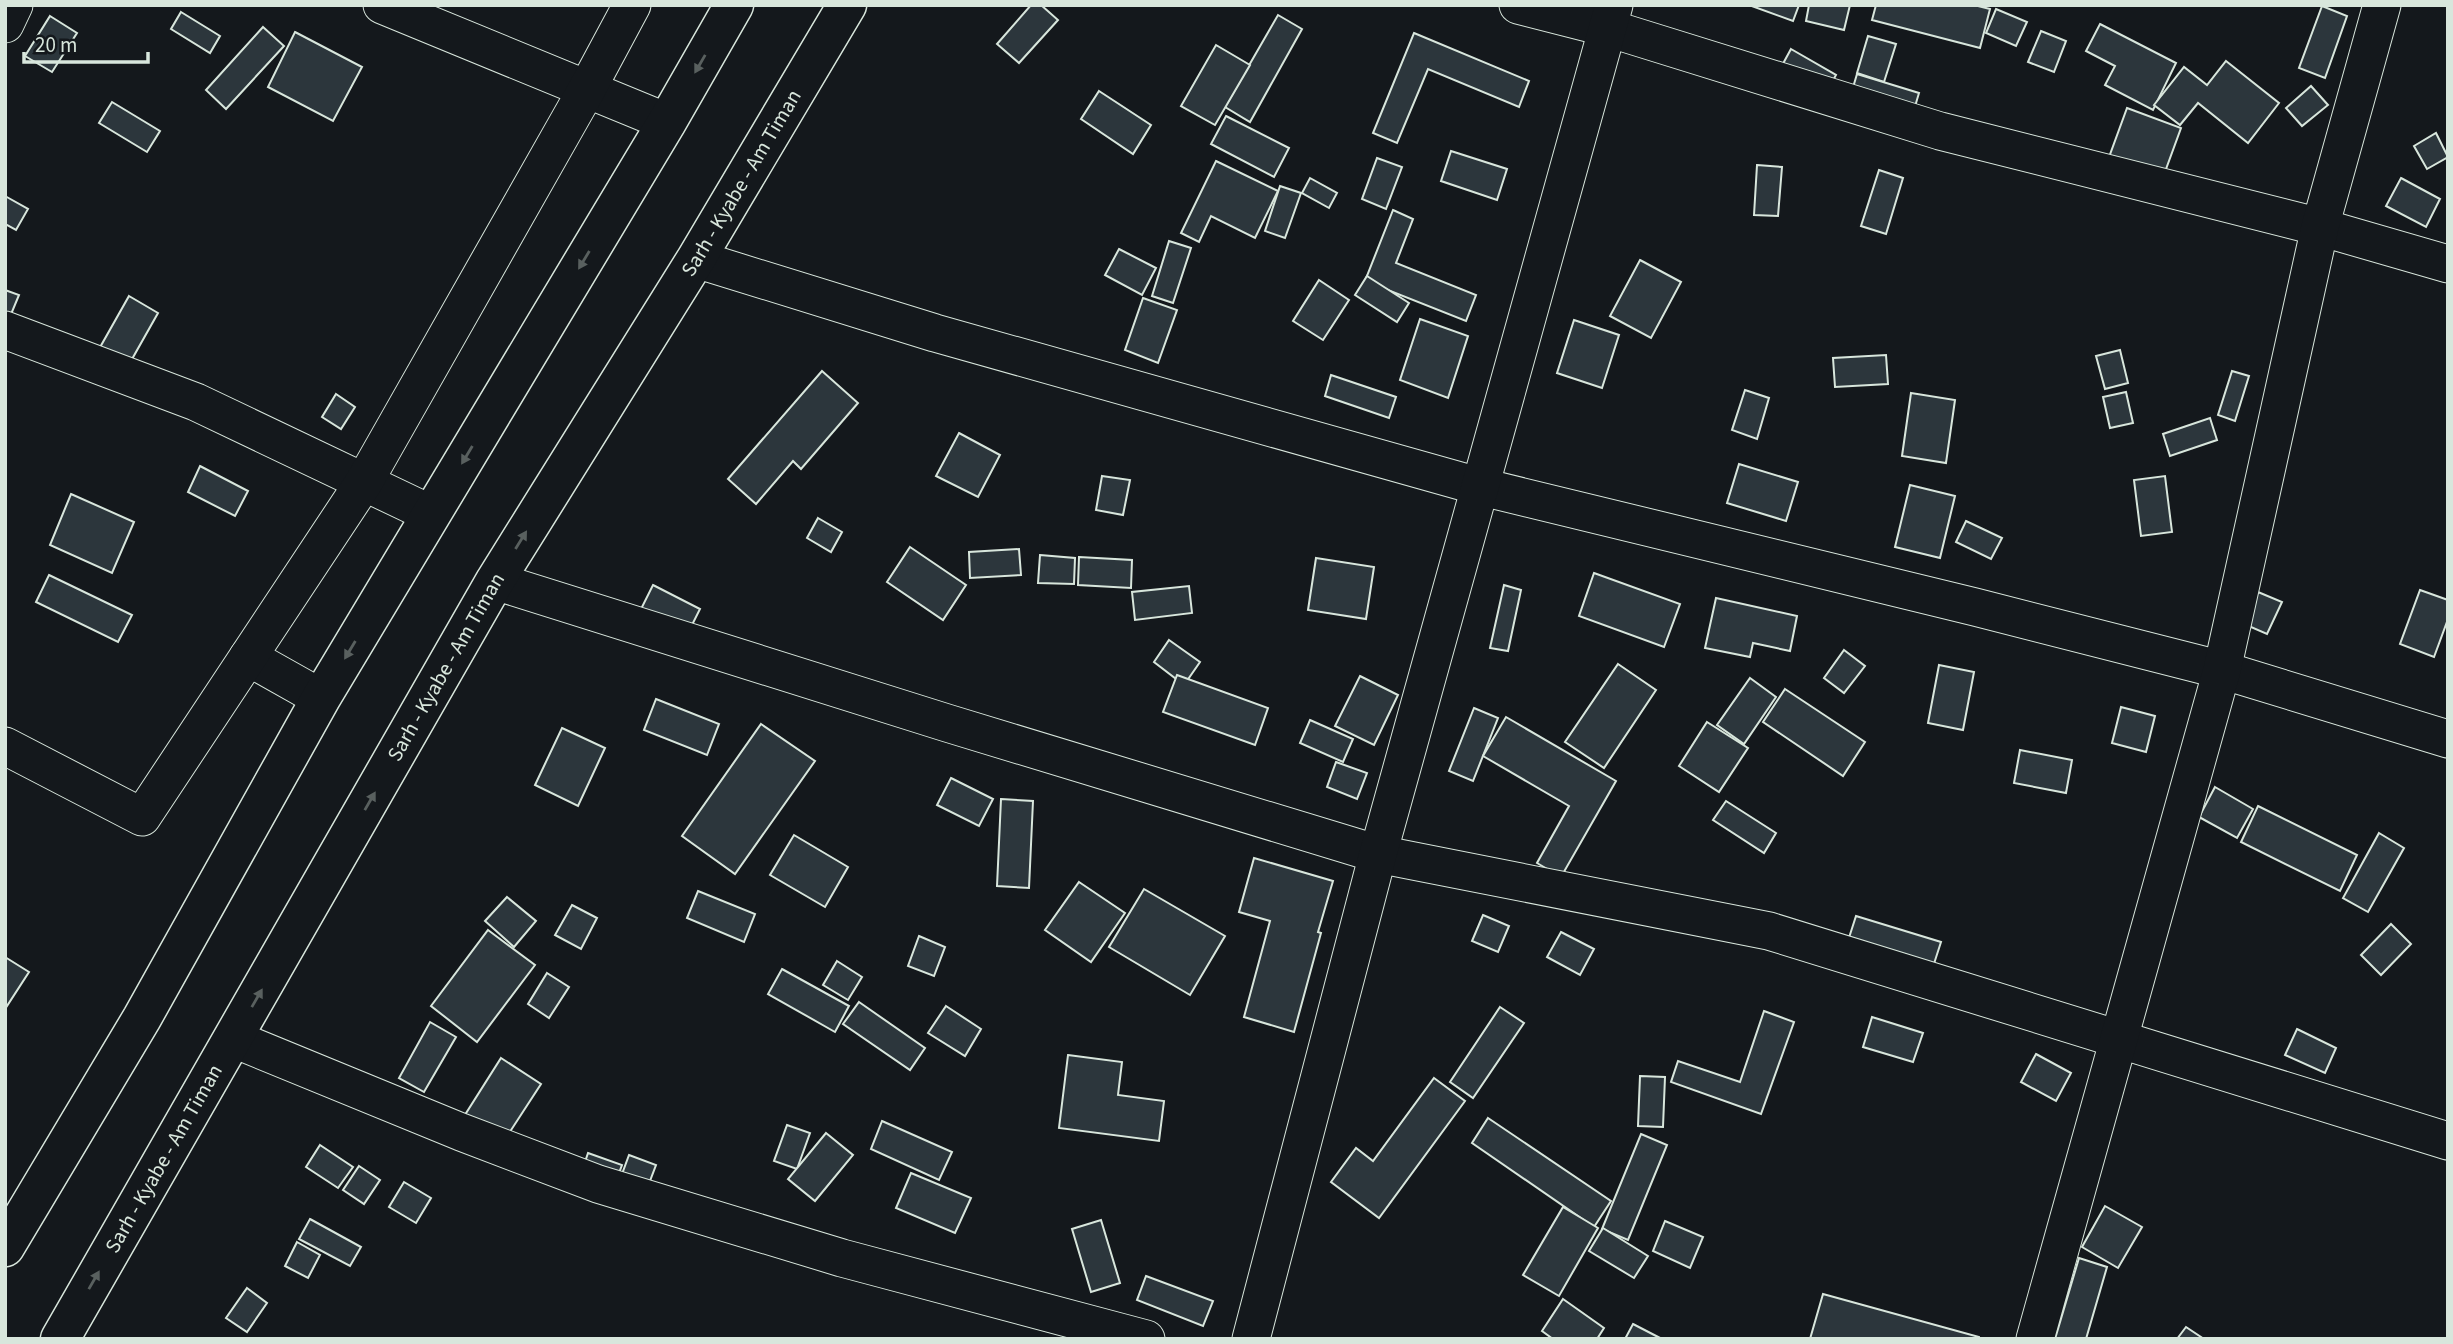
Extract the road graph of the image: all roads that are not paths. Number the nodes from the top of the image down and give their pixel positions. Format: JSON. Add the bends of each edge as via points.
{"nodes":[{"id":1,"x":14,"y":5,"type":"edge"},
{"id":2,"x":382,"y":5,"type":"edge"},
{"id":3,"x":632,"y":5,"type":"edge"},
{"id":4,"x":734,"y":5,"type":"edge"},
{"id":5,"x":847,"y":5,"type":"edge"},
{"id":6,"x":1518,"y":5,"type":"edge"},
{"id":7,"x":2382,"y":5,"type":"edge"},
{"id":8,"x":1611,"y":17,"type":"edge"},
{"id":9,"x":5,"y":24,"type":"edge"},
{"id":10,"x":587,"y":89,"type":"junction"},
{"id":11,"x":667,"y":122,"type":"junction"},
{"id":12,"x":2320,"y":227,"type":"junction"},
{"id":13,"x":696,"y":259,"type":"junction"},
{"id":14,"x":2448,"y":264,"type":"edge"},
{"id":15,"x":5,"y":330,"type":"edge"},
{"id":16,"x":364,"y":482,"type":"junction"},
{"id":17,"x":1478,"y":486,"type":"junction"},
{"id":18,"x":431,"y":514,"type":"junction"},
{"id":19,"x":495,"y":581,"type":"junction"},
{"id":20,"x":248,"y":657,"type":"junction"},
{"id":21,"x":2222,"y":670,"type":"junction"},
{"id":22,"x":321,"y":698,"type":"junction"},
{"id":23,"x":2448,"y":739,"type":"edge"},
{"id":24,"x":5,"y":746,"type":"edge"},
{"id":25,"x":1378,"y":854,"type":"junction"},
{"id":26,"x":234,"y":1039,"type":"junction"},
{"id":27,"x":2119,"y":1041,"type":"junction"},
{"id":28,"x":2448,"y":1141,"type":"edge"},
{"id":29,"x":5,"y":1247,"type":"edge"},
{"id":30,"x":60,"y":1339,"type":"edge"},
{"id":31,"x":1146,"y":1339,"type":"edge"},
{"id":32,"x":1251,"y":1339,"type":"edge"},
{"id":33,"x":2035,"y":1339,"type":"edge"}],
"edges":[{"from":1,"to":9,"type":"street"},
{"from":2,"to":10,"type":"street"},
{"from":3,"to":10,"type":"street"},
{"from":4,"to":11,"type":"highway","one_way":true},
{"from":5,"to":13,"type":"highway","name":"Sarh - Kyabe - Am Timan"},
{"from":6,"to":8,"type":"street"},
{"from":7,"to":12,"type":"street"},
{"from":8,"to":12,"type":"street","via":[[1940,131]]},
{"from":8,"to":17,"type":"street"},
{"from":10,"to":11,"type":"street"},
{"from":10,"to":16,"type":"street"},
{"from":11,"to":18,"type":"highway","one_way":true},
{"from":12,"to":14,"type":"street"},
{"from":12,"to":21,"type":"street"},
{"from":13,"to":17,"type":"street","via":[[935,333]]},
{"from":19,"to":13,"type":"highway","name":"Sarh - Kyabe - Am Timan","one_way":true},
{"from":15,"to":16,"type":"street","via":[[196,402]]},
{"from":16,"to":18,"type":"street"},
{"from":16,"to":20,"type":"street"},
{"from":17,"to":21,"type":"street"},
{"from":17,"to":25,"type":"street"},
{"from":18,"to":22,"type":"highway","one_way":true},
{"from":19,"to":25,"type":"street"},
{"from":26,"to":19,"type":"highway","name":"Sarh - Kyabe - Am Timan","one_way":true},
{"from":20,"to":22,"type":"street"},
{"from":20,"to":24,"type":"street","via":[[142,817]]},
{"from":21,"to":23,"type":"street"},
{"from":21,"to":27,"type":"street"},
{"from":22,"to":29,"type":"highway","via":[[142,1018]]},
{"from":25,"to":27,"type":"street","via":[[1769,931]]},
{"from":25,"to":32,"type":"street"},
{"from":30,"to":26,"type":"highway","name":"Sarh - Kyabe - Am Timan","one_way":true},
{"from":26,"to":31,"type":"street","via":[[598,1184],[842,1258]]},
{"from":27,"to":28,"type":"street"},
{"from":27,"to":33,"type":"street"}]}
